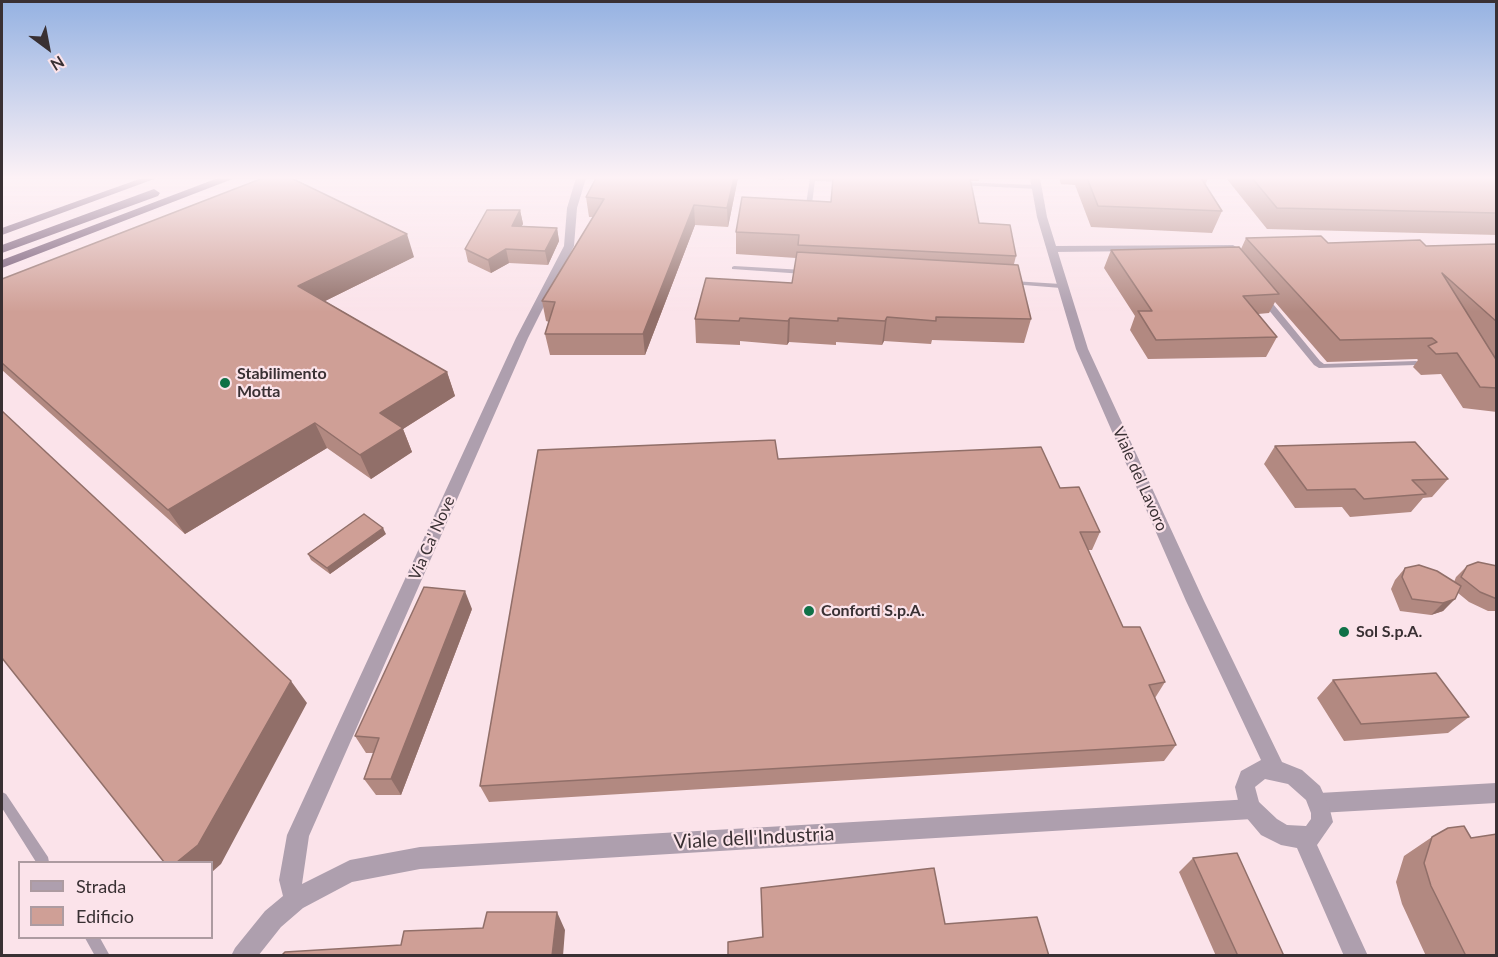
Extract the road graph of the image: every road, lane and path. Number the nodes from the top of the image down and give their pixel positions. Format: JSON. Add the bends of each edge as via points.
{"nodes":[{"id":1,"x":28,"y":223,"type":"edge"},
{"id":2,"x":74,"y":223,"type":"edge"},
{"id":3,"x":111,"y":223,"type":"edge"},
{"id":4,"x":571,"y":223,"type":"edge"},
{"id":5,"x":1044,"y":223,"type":"edge"},
{"id":6,"x":2,"y":232,"type":"edge"},
{"id":7,"x":1246,"y":248,"type":"edge"},
{"id":8,"x":2,"y":249,"type":"edge"},
{"id":9,"x":1052,"y":249,"type":"junction"},
{"id":10,"x":2,"y":264,"type":"edge"},
{"id":11,"x":734,"y":268,"type":"dead end"},
{"id":12,"x":816,"y":272,"type":"edge"},
{"id":13,"x":1003,"y":282,"type":"edge"},
{"id":14,"x":1061,"y":286,"type":"junction"},
{"id":15,"x":1259,"y":292,"type":"edge"},
{"id":16,"x":1416,"y":363,"type":"dead end"},
{"id":17,"x":1275,"y":769,"type":"junction"},
{"id":18,"x":1497,"y":793,"type":"edge"},
{"id":19,"x":2,"y":798,"type":"edge"},
{"id":20,"x":1319,"y":803,"type":"junction"},
{"id":21,"x":1252,"y":809,"type":"junction"},
{"id":22,"x":1303,"y":838,"type":"junction"},
{"id":23,"x":42,"y":861,"type":"edge"},
{"id":24,"x":295,"y":900,"type":"junction"},
{"id":25,"x":93,"y":939,"type":"edge"},
{"id":26,"x":103,"y":956,"type":"edge"},
{"id":27,"x":243,"y":956,"type":"edge"},
{"id":28,"x":1356,"y":956,"type":"edge"}],
"edges":[{"from":1,"to":6,"type":"highway"},
{"from":2,"to":8,"type":"highway"},
{"from":3,"to":10,"type":"highway"},
{"from":4,"to":24,"type":"street","name":"Via Ca' Nove","via":[[569,246],[522,338],[298,836],[290,880]]},
{"from":5,"to":9,"type":"street","name":"Viale del Lavoro"},
{"from":7,"to":9,"type":"street","via":[[1226,252]]},
{"from":9,"to":14,"type":"street","name":"Viale del Lavoro"},
{"from":11,"to":12,"type":"lane"},
{"from":13,"to":14,"type":"lane"},
{"from":14,"to":17,"type":"street","name":"Viale del Lavoro","via":[[1082,349]]},
{"from":15,"to":16,"type":"lane","via":[[1322,366]]},
{"from":17,"to":20,"type":"street","via":[[1295,777]]},
{"from":17,"to":21,"type":"street","via":[[1263,769],[1248,778],[1246,798]]},
{"from":18,"to":20,"type":"street"},
{"from":19,"to":23,"type":"lane"},
{"from":20,"to":22,"type":"street","via":[[1322,822],[1312,836]]},
{"from":21,"to":22,"type":"street","via":[[1281,834]]},
{"from":21,"to":24,"type":"street","name":"Viale dell'Industria","via":[[420,858],[350,871]]},
{"from":22,"to":28,"type":"street"},
{"from":24,"to":27,"type":"street","name":"Viale dell'Industria"},
{"from":25,"to":26,"type":"lane"}]}
